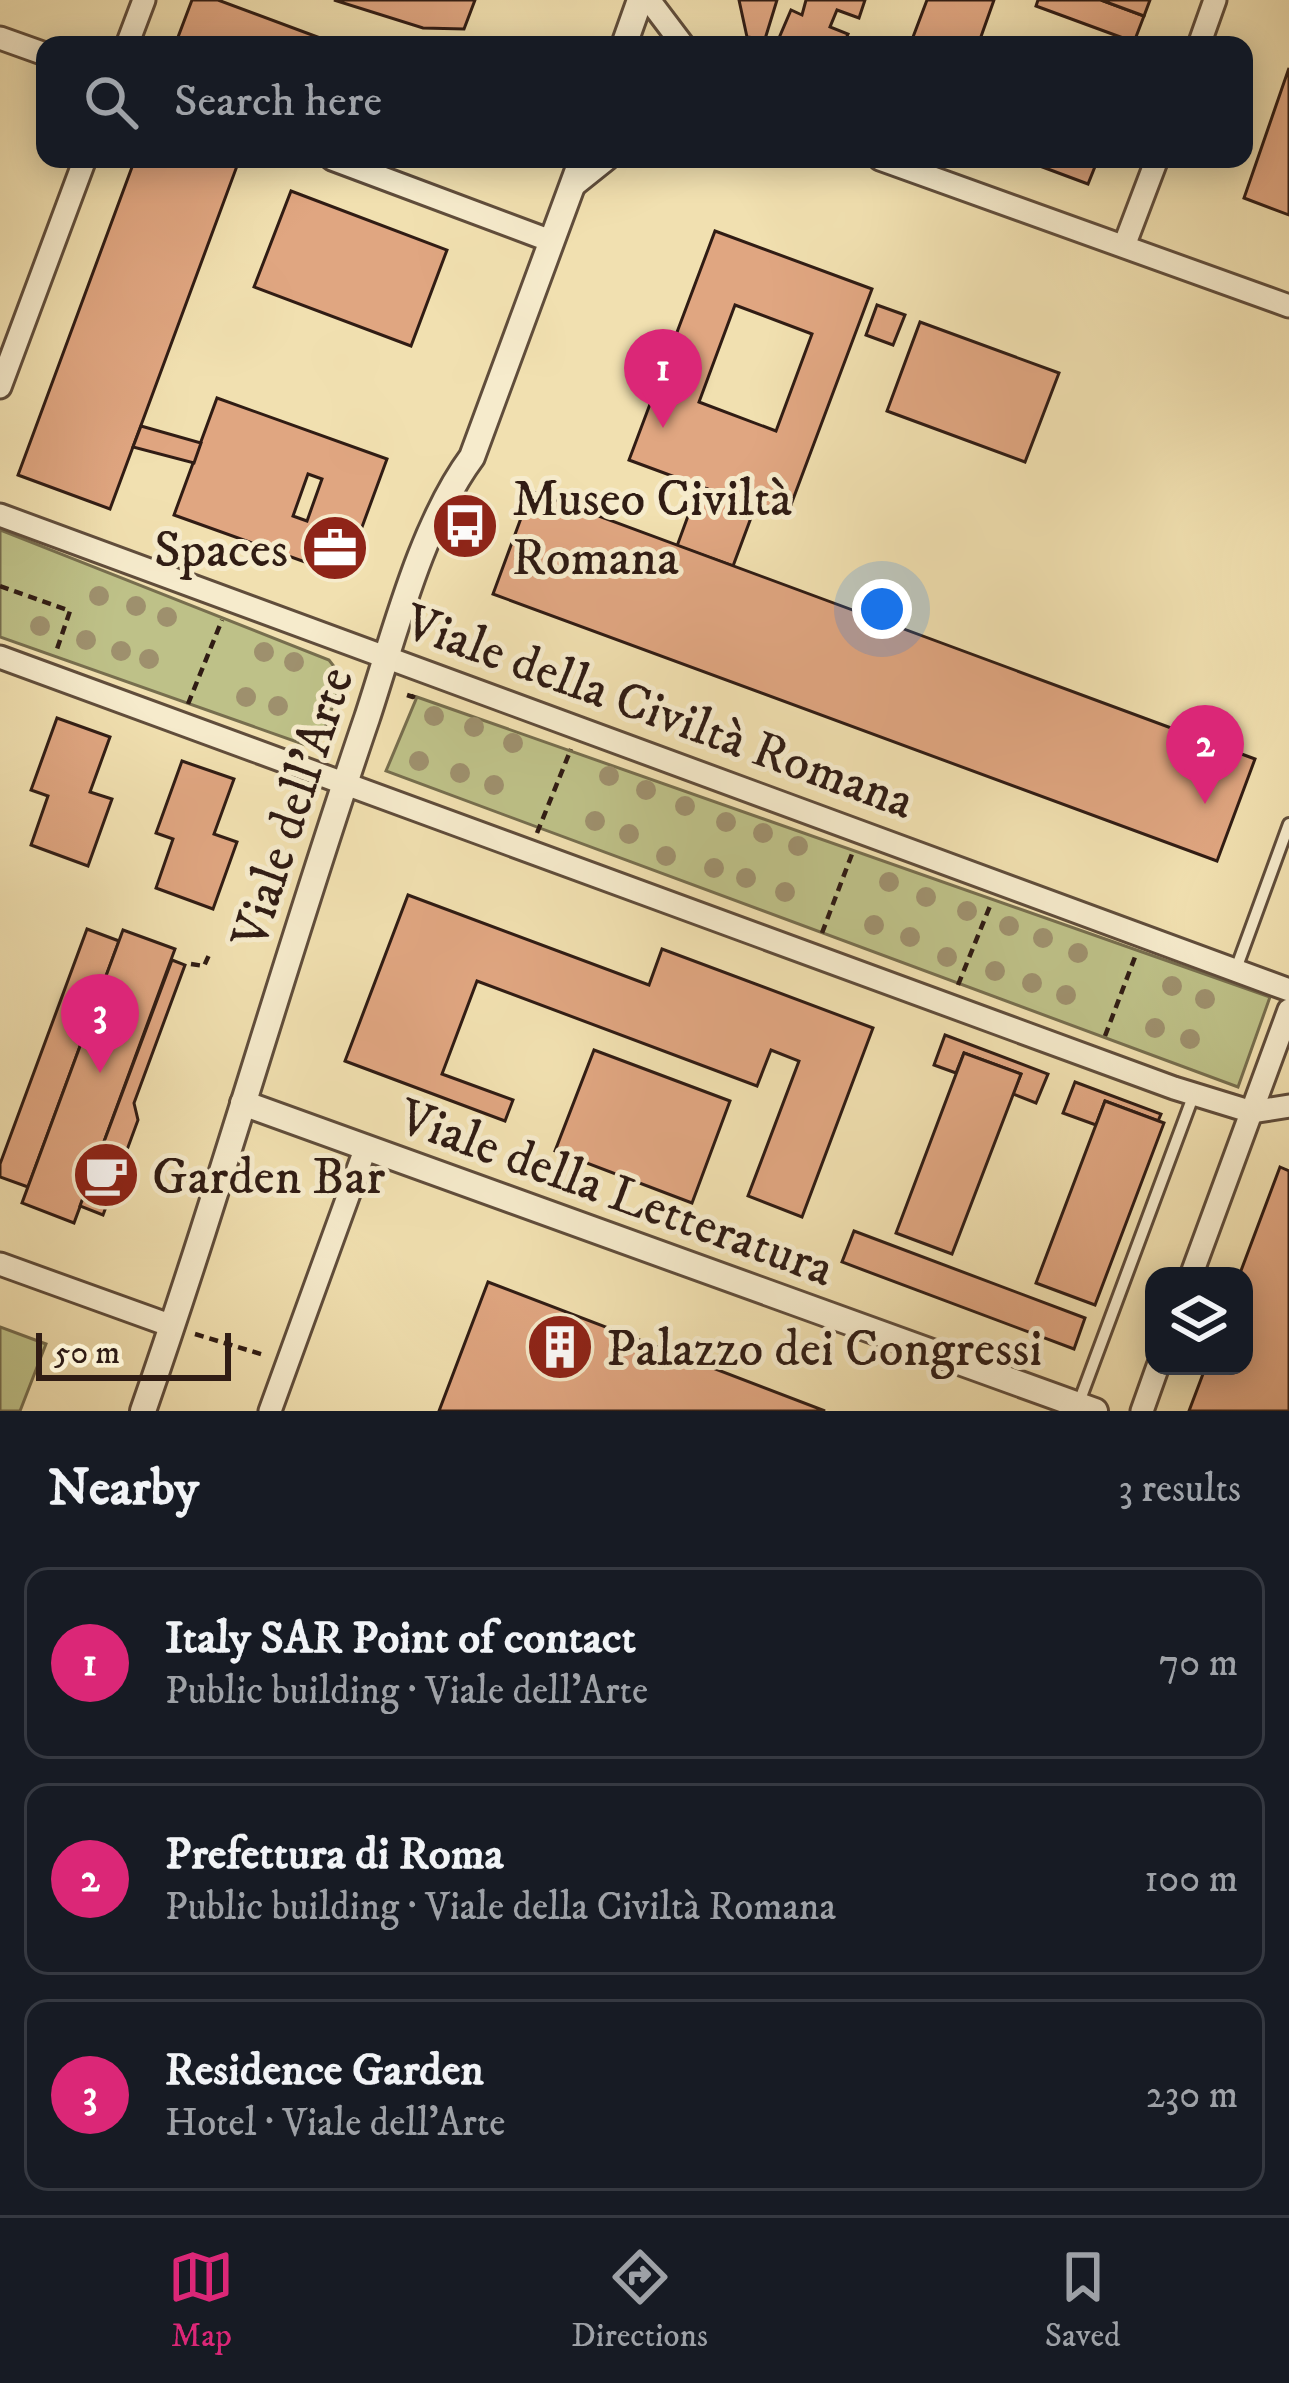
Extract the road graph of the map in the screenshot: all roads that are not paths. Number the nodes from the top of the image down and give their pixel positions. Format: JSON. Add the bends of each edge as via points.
{"nodes":[{"id":1,"x":144,"y":0,"type":"edge"},
{"id":2,"x":640,"y":0,"type":"edge"},
{"id":3,"x":650,"y":0,"type":"edge"},
{"id":4,"x":1215,"y":0,"type":"edge"},
{"id":5,"x":130,"y":36,"type":"edge"},
{"id":6,"x":626,"y":36,"type":"edge"},
{"id":7,"x":670,"y":36,"type":"edge"},
{"id":8,"x":1201,"y":36,"type":"edge"},
{"id":9,"x":0,"y":38,"type":"edge"},
{"id":10,"x":36,"y":51,"type":"edge"},
{"id":11,"x":82,"y":168,"type":"edge"},
{"id":12,"x":356,"y":168,"type":"edge"},
{"id":13,"x":579,"y":168,"type":"edge"},
{"id":14,"x":596,"y":168,"type":"edge"},
{"id":15,"x":905,"y":168,"type":"edge"},
{"id":16,"x":1153,"y":168,"type":"edge"},
{"id":17,"x":572,"y":187,"type":"junction"},
{"id":18,"x":551,"y":241,"type":"junction"},
{"id":19,"x":1124,"y":246,"type":"junction"},
{"id":20,"x":1289,"y":306,"type":"edge"},
{"id":21,"x":0,"y":387,"type":"edge"},
{"id":22,"x":0,"y":514,"type":"edge"},
{"id":23,"x":0,"y":657,"type":"edge"},
{"id":24,"x":387,"y":657,"type":"junction"},
{"id":25,"x":345,"y":781,"type":"junction"},
{"id":26,"x":1289,"y":824,"type":"edge"},
{"id":27,"x":1235,"y":969,"type":"junction"},
{"id":28,"x":1289,"y":990,"type":"edge"},
{"id":29,"x":1289,"y":1010,"type":"edge"},
{"id":30,"x":1194,"y":1094,"type":"junction"},
{"id":31,"x":243,"y":1103,"type":"junction"},
{"id":32,"x":1289,"y":1106,"type":"edge"},
{"id":33,"x":1252,"y":1112,"type":"junction"},
{"id":34,"x":366,"y":1147,"type":"junction"},
{"id":35,"x":0,"y":1264,"type":"edge"},
{"id":36,"x":1194,"y":1267,"type":"edge"},
{"id":37,"x":172,"y":1326,"type":"junction"},
{"id":38,"x":1155,"y":1375,"type":"edge"},
{"id":39,"x":1087,"y":1408,"type":"edge"},
{"id":40,"x":142,"y":1411,"type":"edge"},
{"id":41,"x":270,"y":1411,"type":"edge"},
{"id":42,"x":1142,"y":1411,"type":"edge"}],
"edges":[{"from":1,"to":5,"type":"street"},
{"from":2,"to":6,"type":"street"},
{"from":3,"to":7,"type":"street"},
{"from":4,"to":8,"type":"street"},
{"from":9,"to":10,"type":"street"},
{"from":11,"to":21,"type":"street"},
{"from":12,"to":18,"type":"street"},
{"from":13,"to":17,"type":"street","name":"Viale dell'Arte"},
{"from":14,"to":17,"type":"street"},
{"from":15,"to":19,"type":"street"},
{"from":16,"to":19,"type":"street"},
{"from":17,"to":18,"type":"street","name":"Viale dell'Arte"},
{"from":18,"to":24,"type":"street","name":"Viale dell'Arte","via":[[472,458],[449,487]]},
{"from":19,"to":20,"type":"street"},
{"from":22,"to":24,"type":"street","name":"Viale della Civiltà Romana"},
{"from":23,"to":25,"type":"street"},
{"from":24,"to":25,"type":"street","name":"Viale dell'Arte"},
{"from":24,"to":27,"type":"street","name":"Viale della Civiltà Romana"},
{"from":25,"to":30,"type":"street"},
{"from":25,"to":31,"type":"street","name":"Viale dell'Arte"},
{"from":26,"to":27,"type":"lane"},
{"from":27,"to":28,"type":"street","name":"Viale della Civiltà Romana"},
{"from":29,"to":33,"type":"street"},
{"from":30,"to":33,"type":"street"},
{"from":30,"to":39,"type":"lane"},
{"from":31,"to":34,"type":"street","name":"Viale della Letteratura"},
{"from":31,"to":37,"type":"street","name":"Viale dell'Arte"},
{"from":32,"to":33,"type":"street"},
{"from":33,"to":36,"type":"street"},
{"from":34,"to":39,"type":"street","name":"Viale della Letteratura"},
{"from":34,"to":41,"type":"street"},
{"from":35,"to":37,"type":"street"},
{"from":37,"to":40,"type":"street","name":"Viale dell'Arte"},
{"from":38,"to":42,"type":"street"}]}
